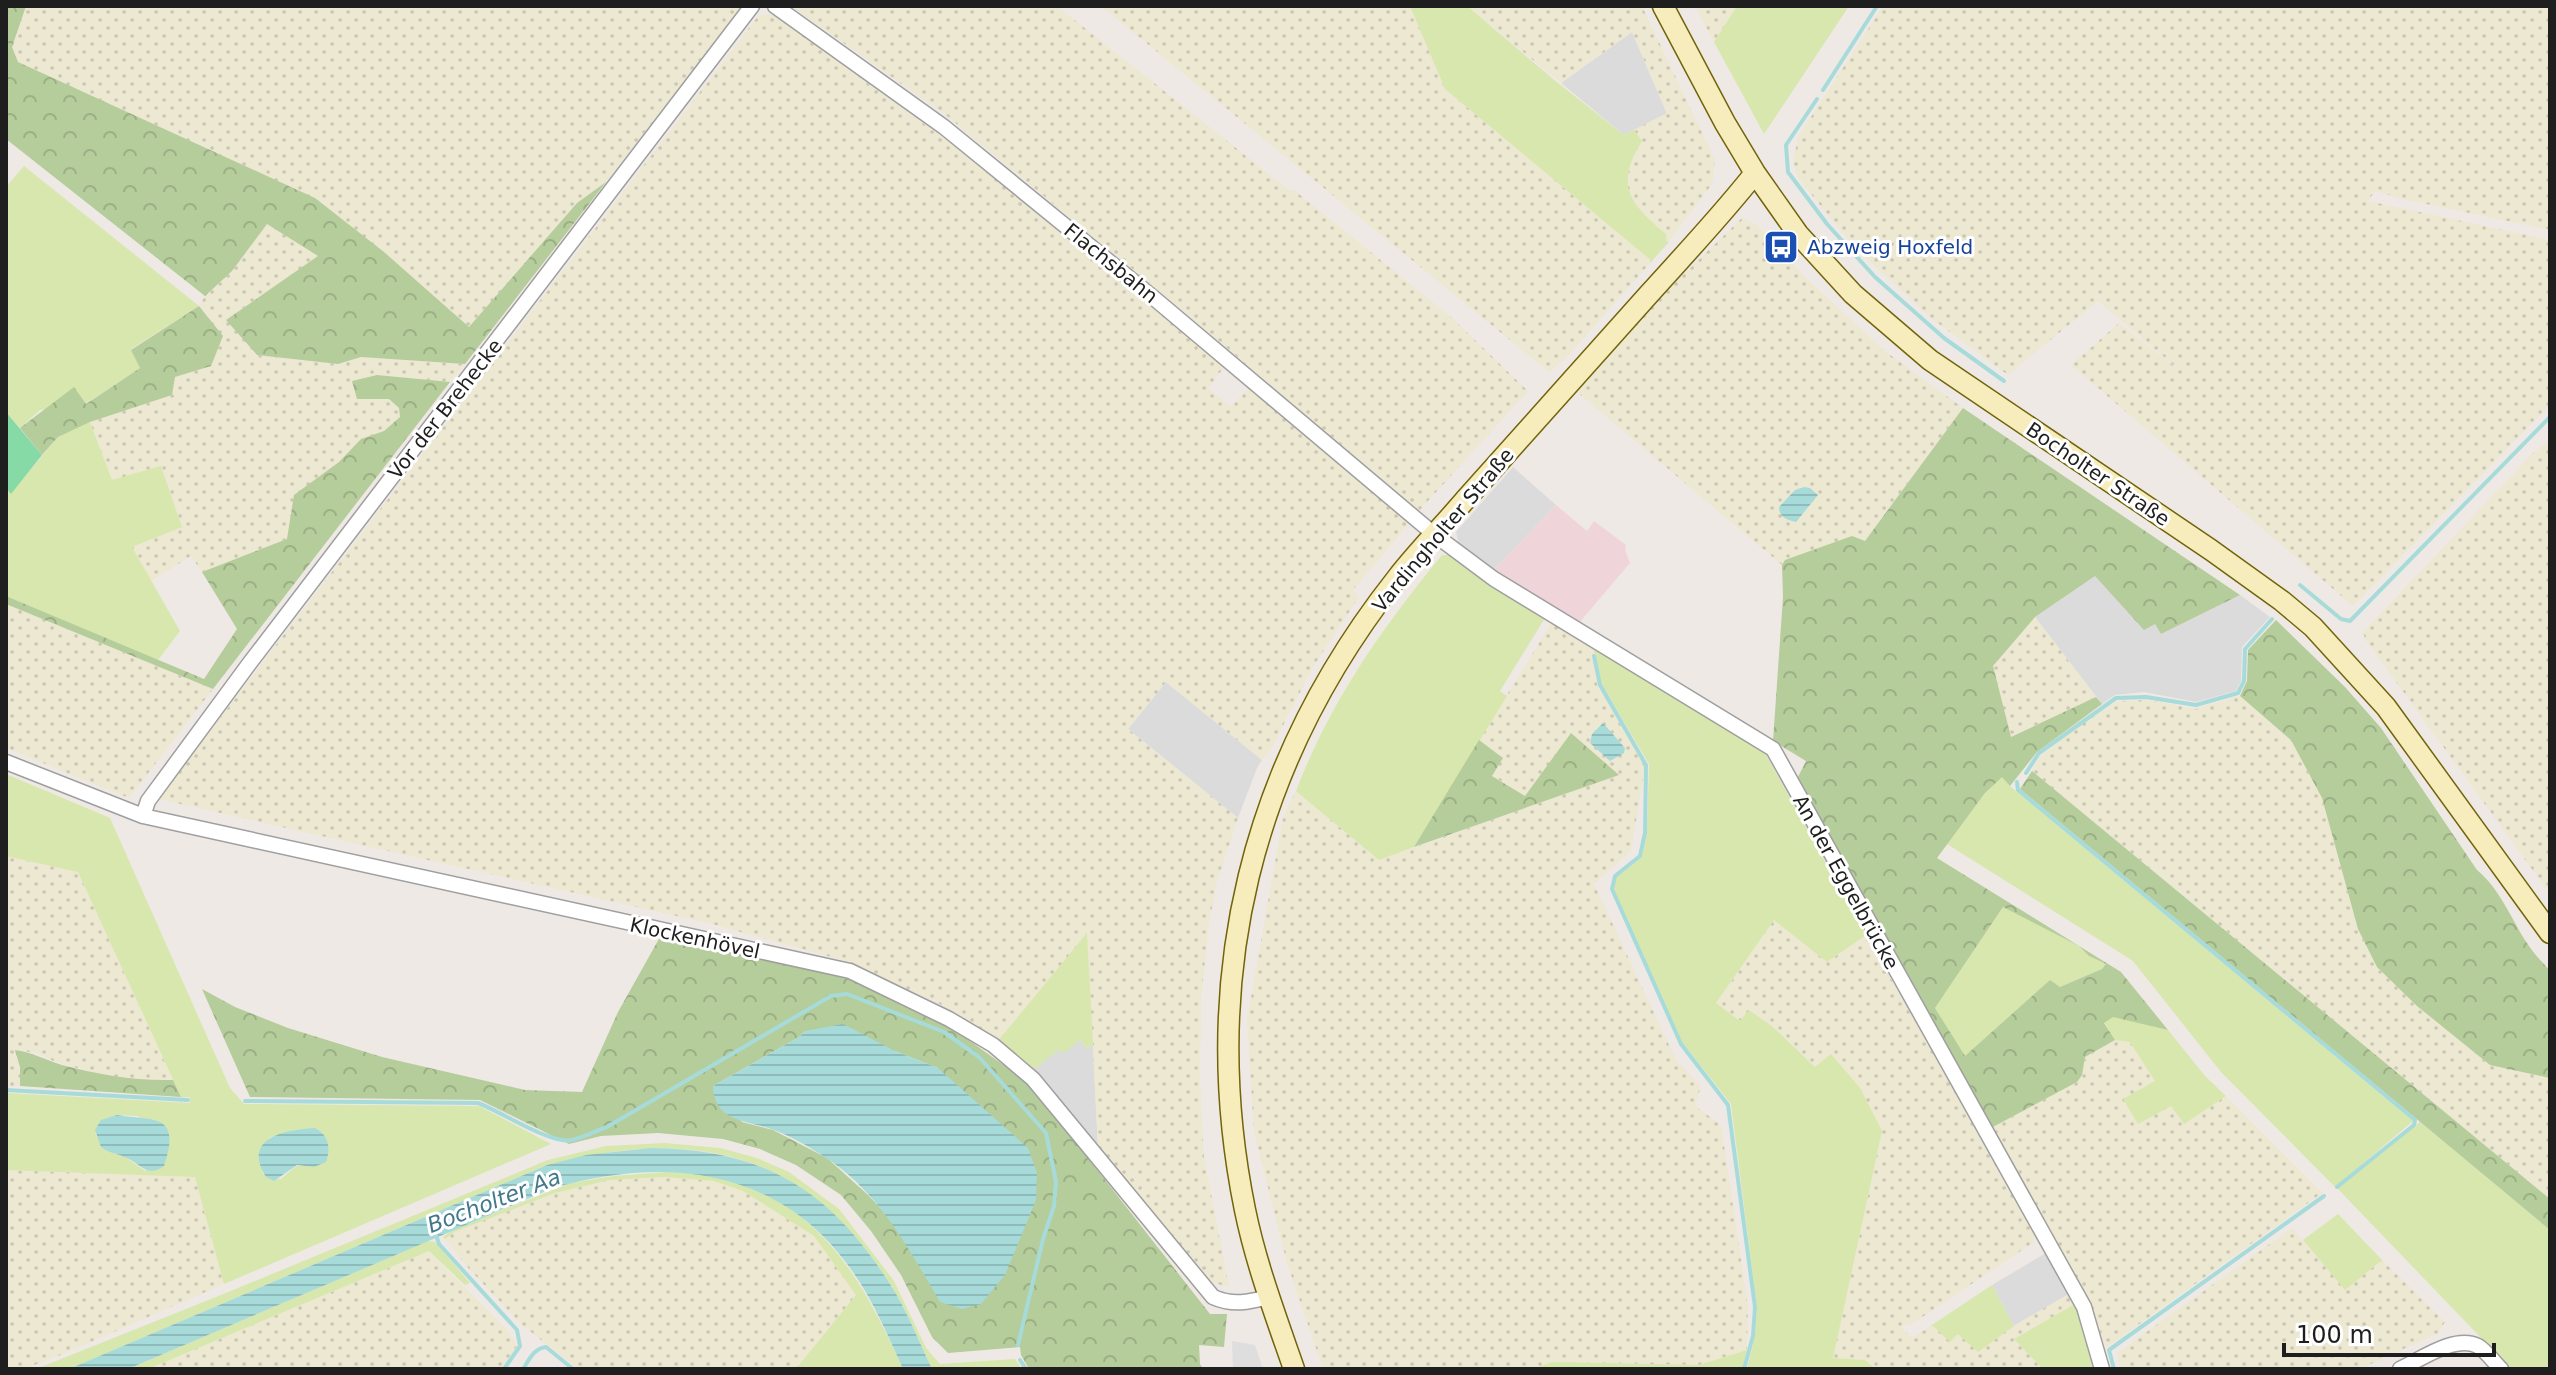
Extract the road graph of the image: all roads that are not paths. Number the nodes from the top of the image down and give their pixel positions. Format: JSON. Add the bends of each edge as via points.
{"nodes":[{"id":1,"x":752,"y":6,"type":"edge"},
{"id":2,"x":775,"y":6,"type":"edge"},
{"id":3,"x":1663,"y":6,"type":"edge"},
{"id":4,"x":1755,"y":173,"type":"junction"},
{"id":5,"x":1435,"y":535,"type":"junction"},
{"id":6,"x":6,"y":762,"type":"edge"},
{"id":7,"x":143,"y":816,"type":"junction"},
{"id":8,"x":2550,"y":933,"type":"edge"},
{"id":9,"x":1269,"y":1297,"type":"junction"},
{"id":10,"x":1294,"y":1369,"type":"edge"},
{"id":11,"x":2102,"y":1369,"type":"edge"},
{"id":12,"x":2400,"y":1369,"type":"edge"},
{"id":13,"x":2501,"y":1369,"type":"edge"}],
"edges":[{"from":1,"to":7,"type":"street","name":"Vor der Brehecke","via":[[249,664],[148,801]]},
{"from":2,"to":5,"type":"street","name":"Flachsbahn","via":[[944,127]]},
{"from":3,"to":4,"type":"street","name":"Bocholter Straße"},
{"from":4,"to":5,"type":"street","name":"Vardingholter Straße"},
{"from":4,"to":8,"type":"street","name":"Bocholter Straße","via":[[1798,234],[1853,294],[1930,360],[2255,581],[2313,627],[2386,707]]},
{"from":5,"to":9,"type":"street","name":"Vardingholter Straße","via":[[1397,578],[1331,672],[1306,720],[1260,830],[1236,928],[1228,999],[1229,1092],[1245,1211]]},
{"from":5,"to":11,"type":"street","name":"An der Eggelbrücke","via":[[1505,586],[1773,749],[2084,1307]]},
{"from":6,"to":7,"type":"street","name":"Klockenhövel"},
{"from":7,"to":9,"type":"street","name":"Klockenhövel","via":[[850,971],[949,1019],[993,1045],[1033,1079],[1213,1297],[1238,1303]]},
{"from":9,"to":10,"type":"street","name":"Vardingholter Straße"},
{"from":12,"to":13,"type":"street","via":[[2461,1343],[2477,1346]]}]}
